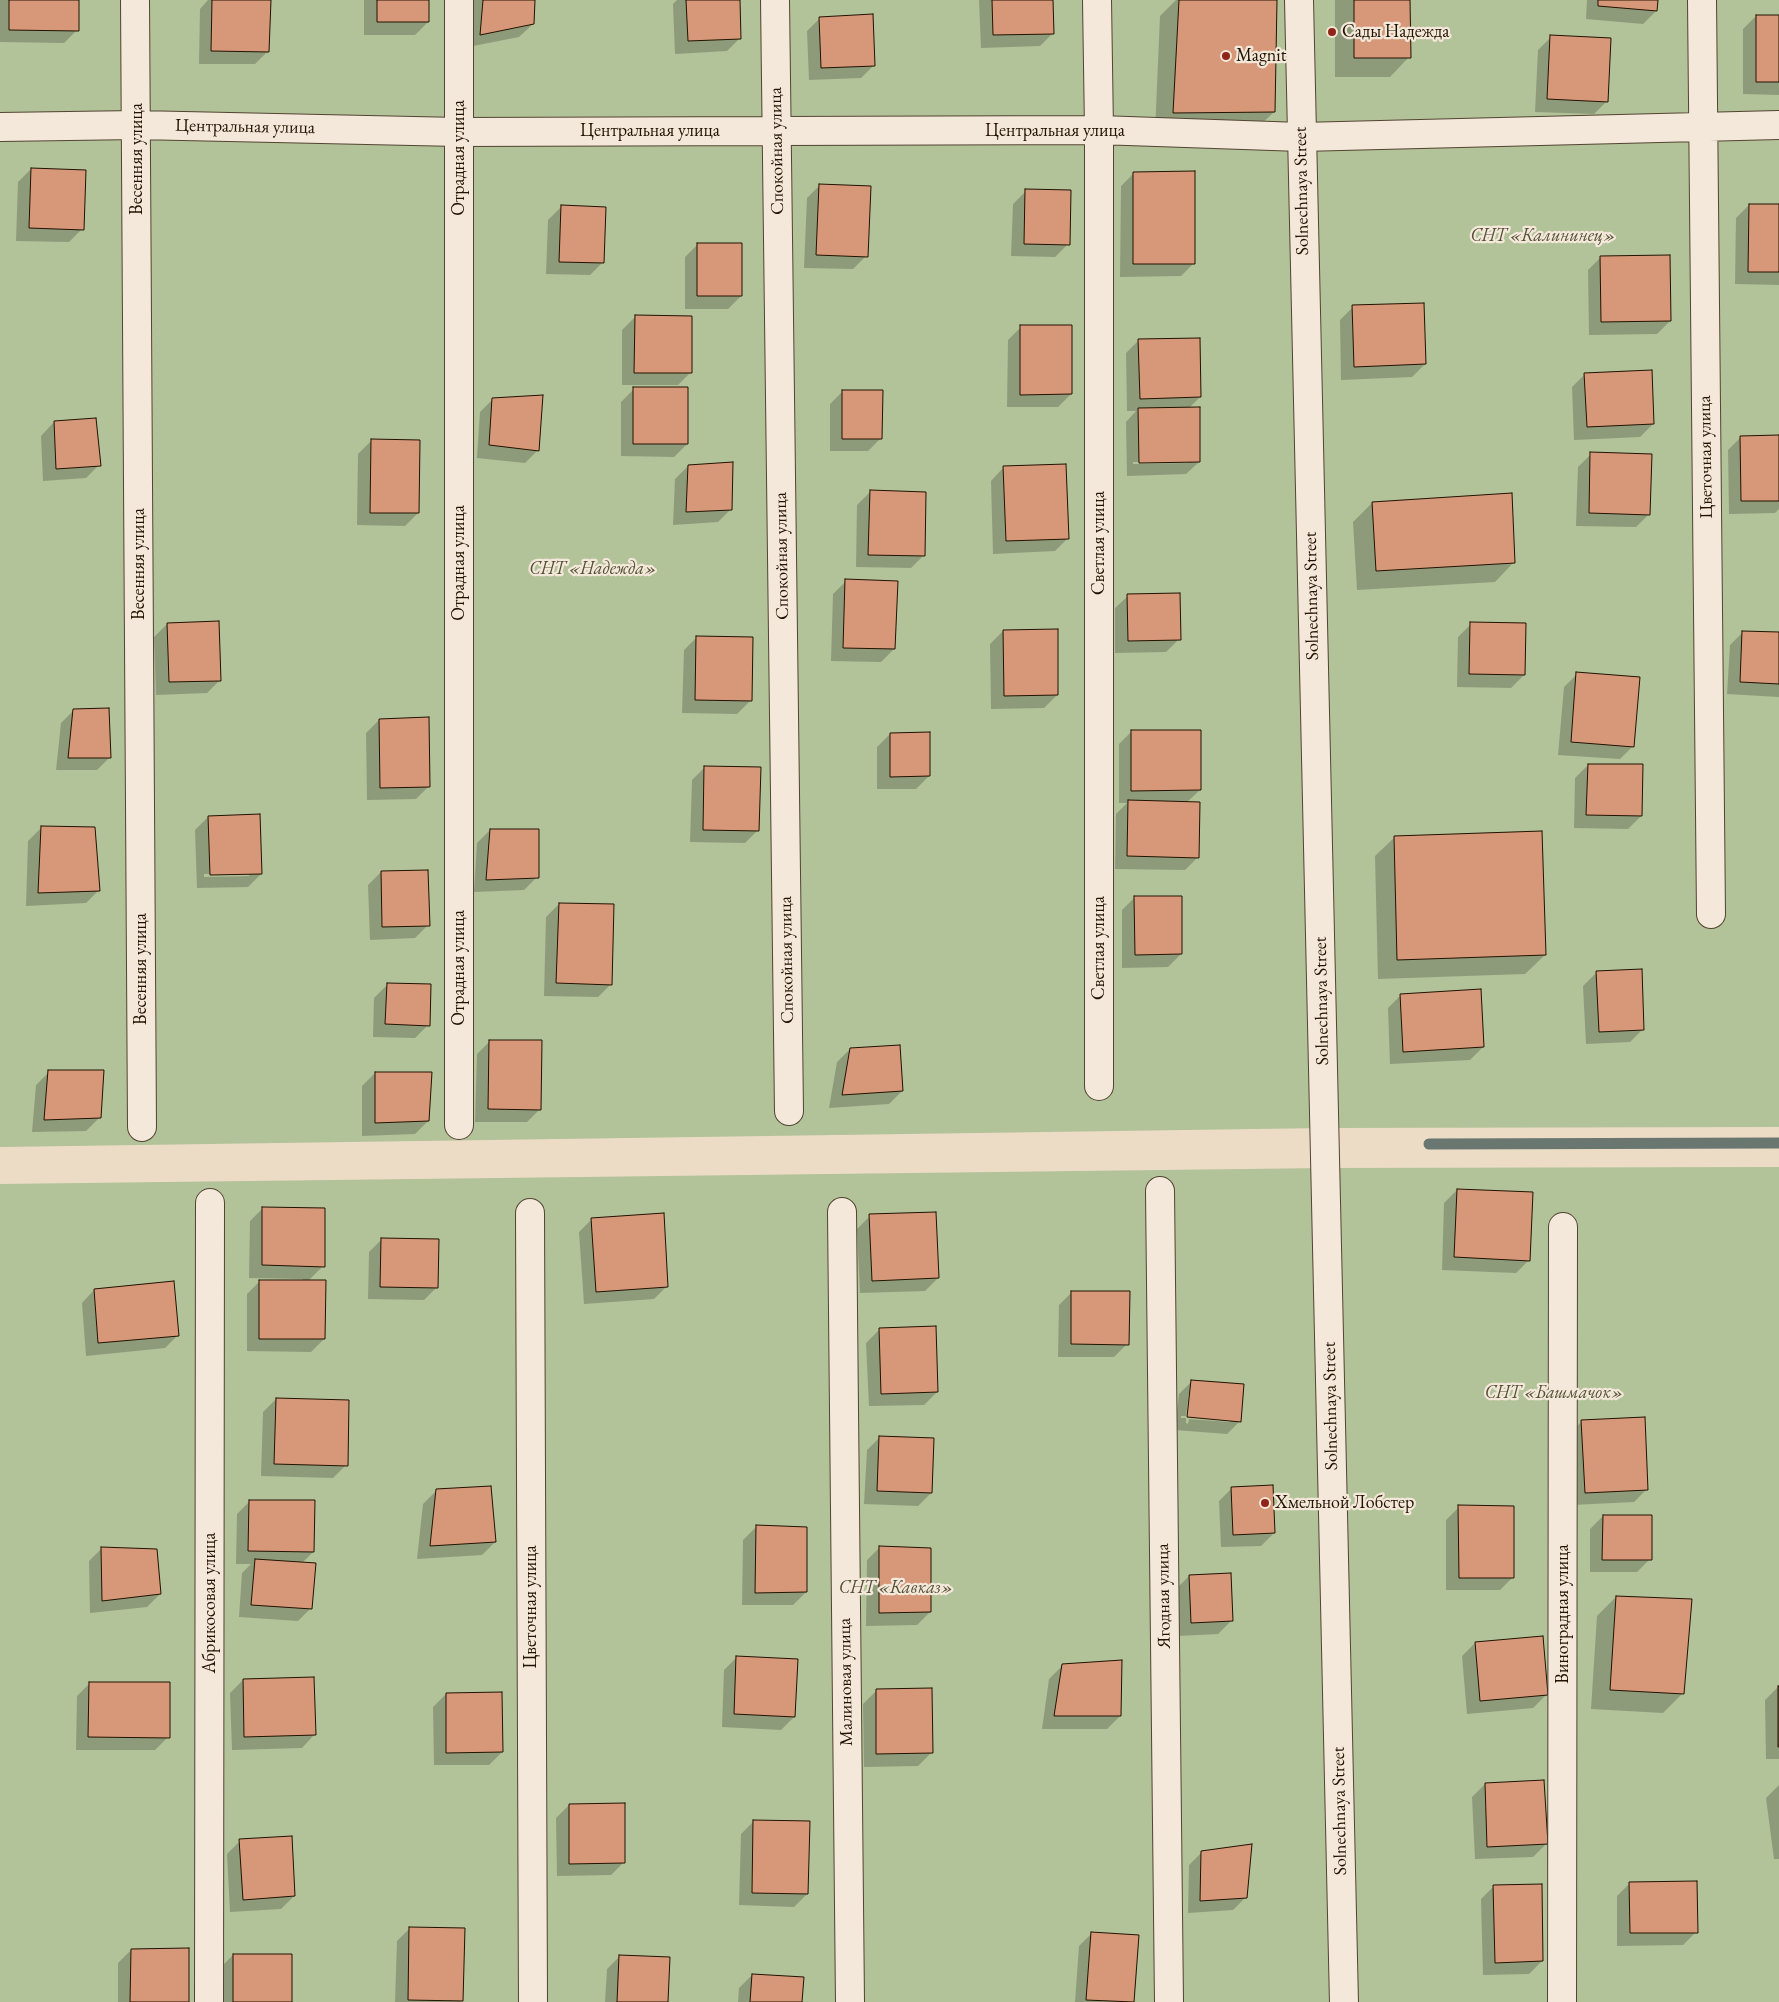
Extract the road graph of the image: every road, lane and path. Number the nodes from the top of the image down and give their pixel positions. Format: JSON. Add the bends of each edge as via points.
{"nodes":[{"id":1,"x":134,"y":0,"type":"edge"},
{"id":2,"x":459,"y":0,"type":"edge"},
{"id":3,"x":775,"y":0,"type":"edge"},
{"id":4,"x":1097,"y":0,"type":"edge"},
{"id":5,"x":1299,"y":0,"type":"edge"},
{"id":6,"x":1702,"y":0,"type":"edge"},
{"id":7,"x":137,"y":125,"type":"junction"},
{"id":8,"x":1779,"y":125,"type":"edge"},
{"id":9,"x":1703,"y":126,"type":"junction"},
{"id":10,"x":0,"y":127,"type":"edge"},
{"id":11,"x":777,"y":130,"type":"junction"},
{"id":12,"x":1099,"y":130,"type":"junction"},
{"id":13,"x":459,"y":132,"type":"junction"},
{"id":14,"x":1301,"y":137,"type":"junction"},
{"id":15,"x":1711,"y":914,"type":"dead end"},
{"id":16,"x":1099,"y":1086,"type":"dead end"},
{"id":17,"x":790,"y":1111,"type":"dead end"},
{"id":18,"x":459,"y":1125,"type":"dead end"},
{"id":19,"x":142,"y":1127,"type":"dead end"},
{"id":20,"x":1160,"y":1191,"type":"dead end"},
{"id":21,"x":210,"y":1203,"type":"dead end"},
{"id":22,"x":842,"y":1212,"type":"dead end"},
{"id":23,"x":530,"y":1213,"type":"dead end"},
{"id":24,"x":1563,"y":1227,"type":"dead end"},
{"id":25,"x":209,"y":2002,"type":"edge"},
{"id":26,"x":533,"y":2002,"type":"edge"},
{"id":27,"x":850,"y":2002,"type":"edge"},
{"id":28,"x":1169,"y":2002,"type":"edge"},
{"id":29,"x":1344,"y":2002,"type":"edge"},
{"id":30,"x":1562,"y":2002,"type":"edge"}],
"edges":[{"from":1,"to":7,"type":"street","name":"Весенняя улица"},
{"from":2,"to":13,"type":"street","name":"Отрадная улица"},
{"from":3,"to":11,"type":"street","name":"Спокойная улица"},
{"from":4,"to":12,"type":"street","name":"Светлая улица"},
{"from":5,"to":14,"type":"street","name":"Solnechnaya Street"},
{"from":6,"to":9,"type":"street","name":"Цветочная улица"},
{"from":7,"to":10,"type":"street","name":"Центральная улица"},
{"from":7,"to":13,"type":"street","name":"Центральная улица"},
{"from":7,"to":19,"type":"street","name":"Весенняя улица"},
{"from":8,"to":9,"type":"street","name":"Центральная улица"},
{"from":9,"to":14,"type":"street","name":"Центральная улица"},
{"from":9,"to":15,"type":"street","name":"Цветочная улица"},
{"from":11,"to":12,"type":"street","name":"Центральная улица"},
{"from":11,"to":13,"type":"street","name":"Центральная улица"},
{"from":11,"to":17,"type":"street","name":"Спокойная улица"},
{"from":12,"to":14,"type":"street","name":"Центральная улица"},
{"from":12,"to":16,"type":"street","name":"Светлая улица"},
{"from":13,"to":18,"type":"street","name":"Отрадная улица"},
{"from":14,"to":29,"type":"street","name":"Solnechnaya Street"},
{"from":20,"to":28,"type":"street","name":"Ягодная улица"},
{"from":21,"to":25,"type":"street","name":"Абрикосовая улица"},
{"from":22,"to":27,"type":"street","name":"Малиновая улица"},
{"from":23,"to":26,"type":"street","name":"Цветочная улица"},
{"from":24,"to":30,"type":"street","name":"Виноградная улица"}]}
